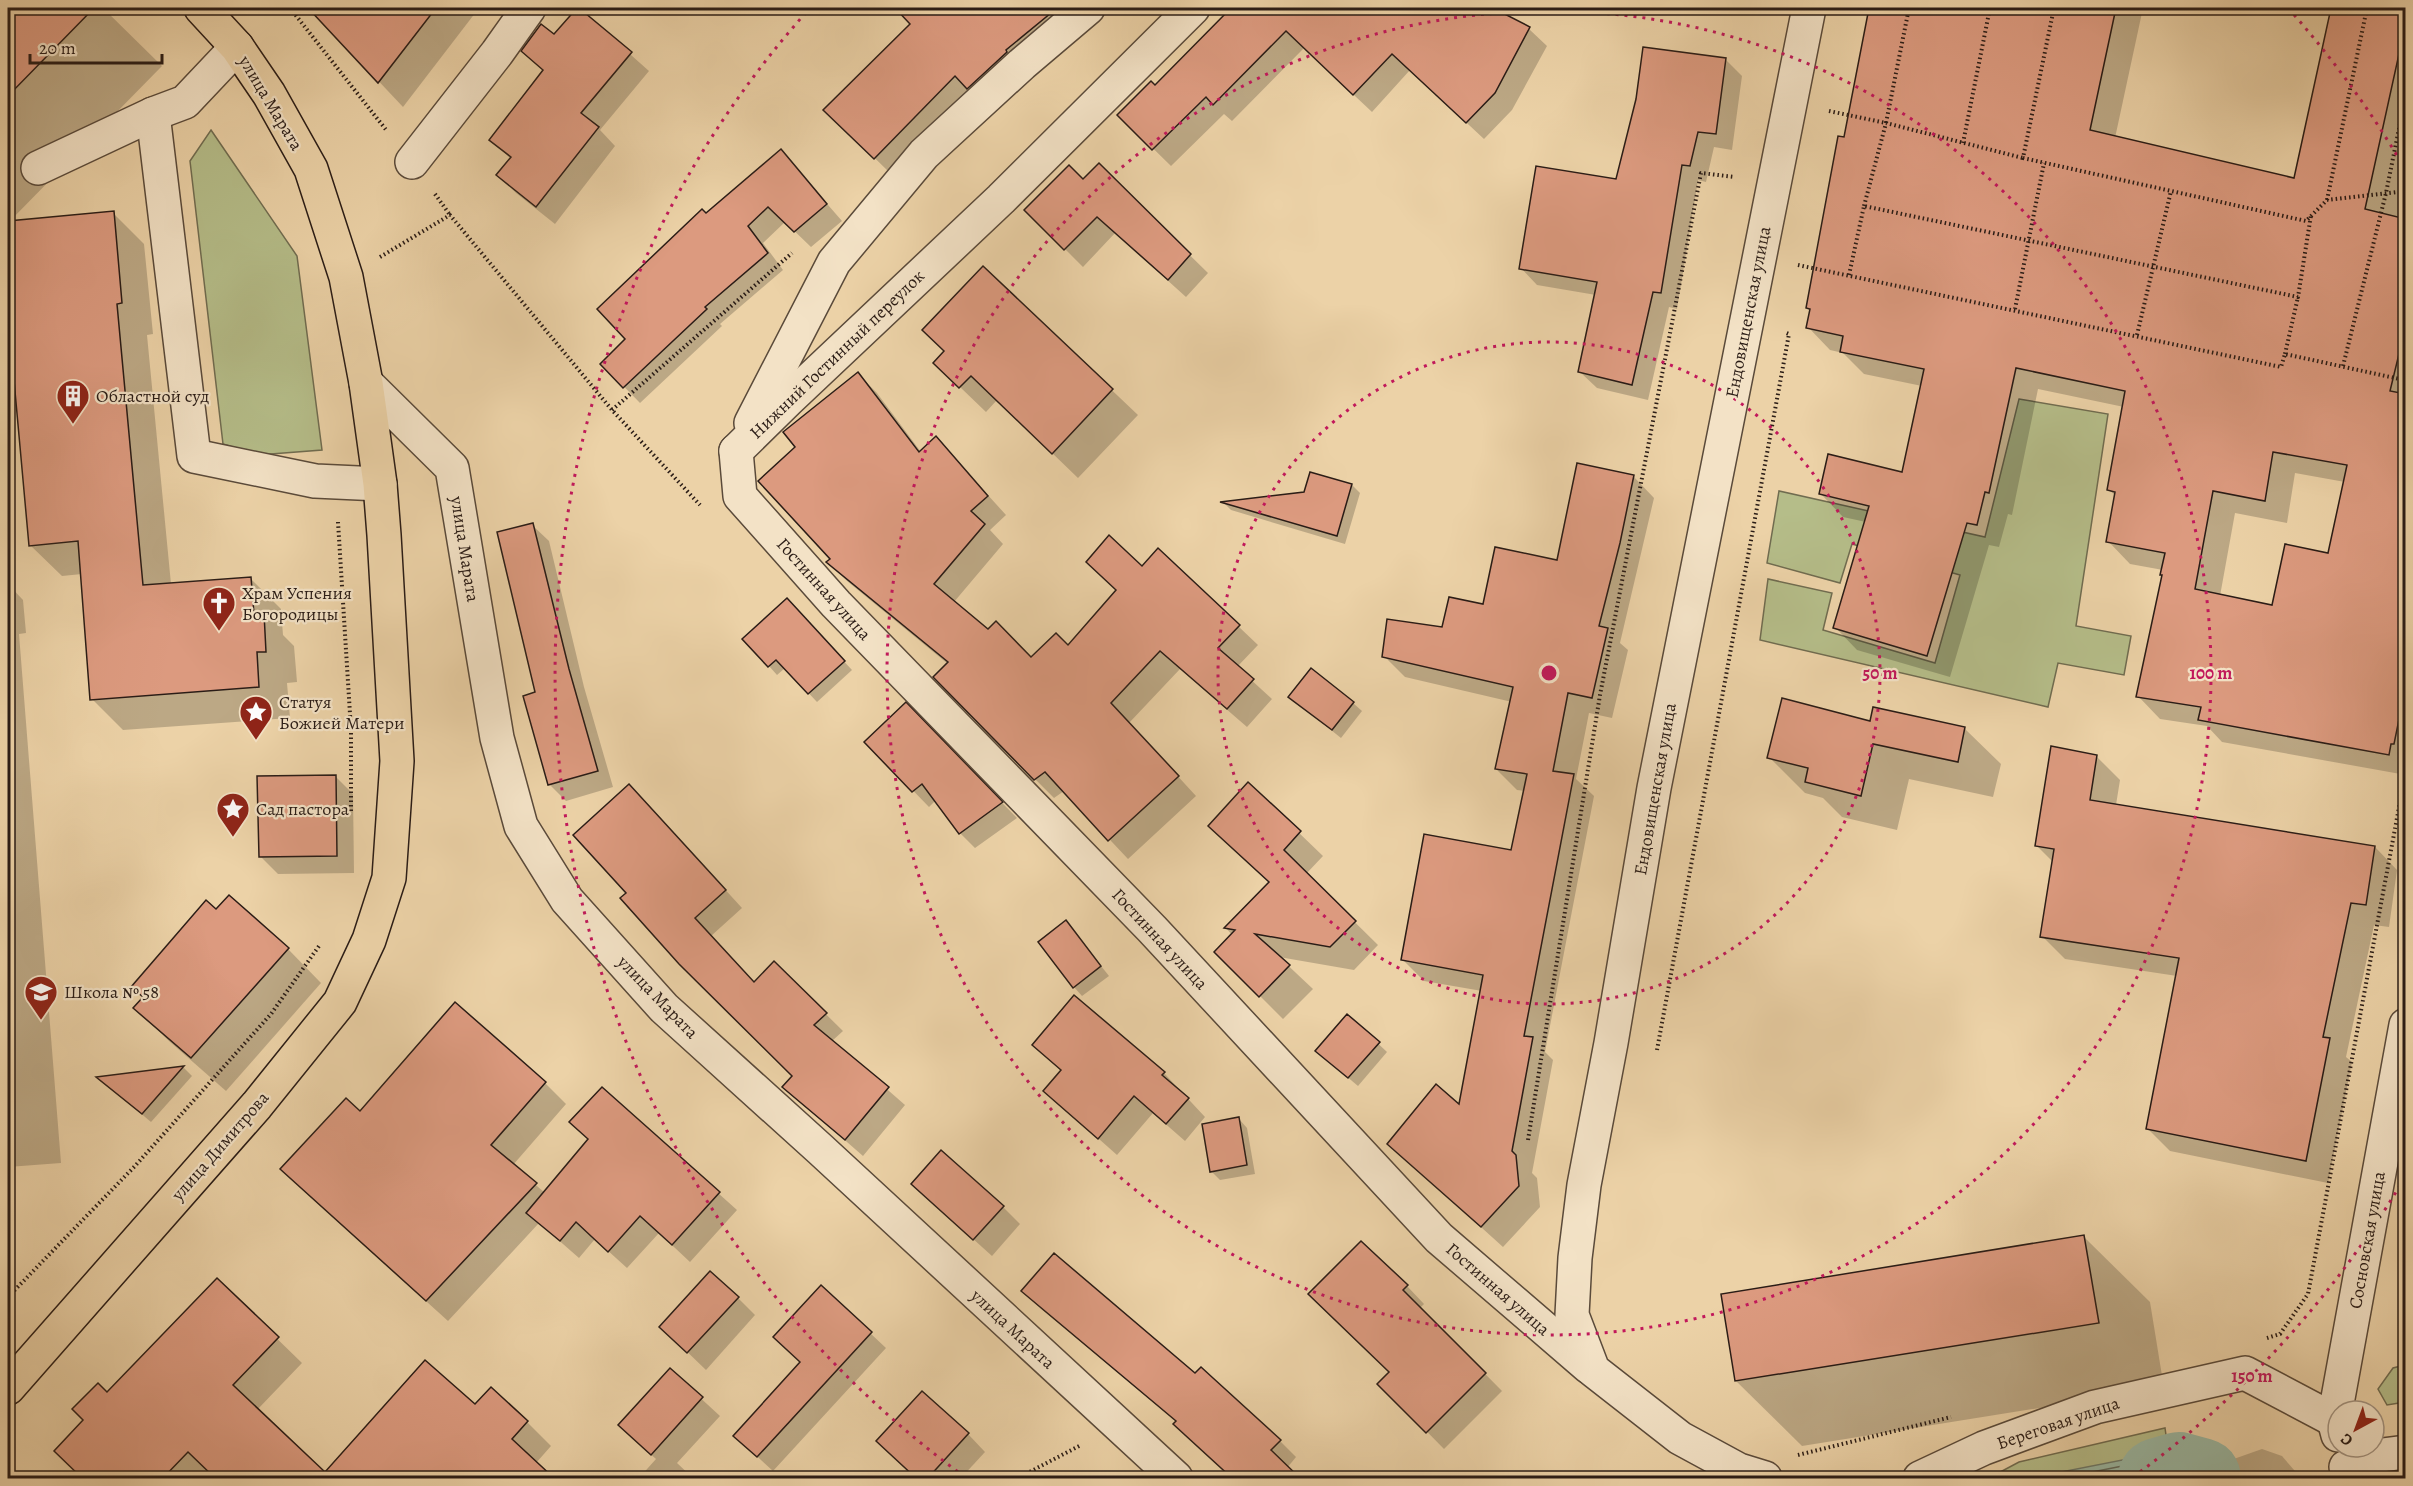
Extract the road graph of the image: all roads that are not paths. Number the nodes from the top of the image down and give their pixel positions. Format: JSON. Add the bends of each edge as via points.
{"nodes":[{"id":1,"x":201,"y":8,"type":"edge"},
{"id":2,"x":530,"y":8,"type":"edge"},
{"id":3,"x":1088,"y":8,"type":"edge"},
{"id":4,"x":1193,"y":8,"type":"edge"},
{"id":5,"x":1809,"y":8,"type":"edge"},
{"id":6,"x":237,"y":47,"type":"junction"},
{"id":7,"x":153,"y":114,"type":"junction"},
{"id":8,"x":412,"y":162,"type":"road end"},
{"id":9,"x":38,"y":168,"type":"dead end"},
{"id":10,"x":366,"y":383,"type":"junction"},
{"id":11,"x":736,"y":451,"type":"junction"},
{"id":12,"x":380,"y":484,"type":"junction"},
{"id":13,"x":389,"y":878,"type":"joint"},
{"id":14,"x":2406,"y":1025,"type":"edge"},
{"id":15,"x":1593,"y":1370,"type":"junction"},
{"id":16,"x":8,"y":1388,"type":"edge"},
{"id":17,"x":2349,"y":1399,"type":"edge"},
{"id":18,"x":2326,"y":1438,"type":"edge"},
{"id":19,"x":2406,"y":1452,"type":"edge"},
{"id":20,"x":2386,"y":1454,"type":"edge"},
{"id":21,"x":1176,"y":1479,"type":"edge"},
{"id":22,"x":1765,"y":1479,"type":"edge"},
{"id":23,"x":1920,"y":1479,"type":"edge"}],
"edges":[{"from":1,"to":6,"type":"main road","name":"улица Марата"},
{"from":2,"to":8,"type":"street"},
{"from":3,"to":11,"type":"street","name":"Нижний Гостинный переулок","via":[[924,154],[834,262]]},
{"from":4,"to":11,"type":"street","name":"Нижний Гостинный переулок","via":[[1001,199]]},
{"from":5,"to":15,"type":"street","name":"Ендовищенская улица","via":[[1654,788],[1584,1185],[1572,1315]]},
{"from":6,"to":7,"type":"street","via":[[185,102]]},
{"from":6,"to":10,"type":"main road","name":"улица Марата","via":[[311,169],[346,277]]},
{"from":7,"to":9,"type":"street"},
{"from":7,"to":12,"type":"street","via":[[194,456],[315,481]]},
{"from":10,"to":12,"type":"main road","name":"улица Марата"},
{"from":10,"to":21,"type":"street","name":"улица Марата","via":[[452,468],[497,738],[521,826],[567,900],[664,1008]]},
{"from":11,"to":15,"type":"street","name":"Гостинная улица","via":[[740,496],[836,604],[1152,929],[1439,1238]]},
{"from":12,"to":13,"type":"main road","name":"улица Марата","via":[[397,760]]},
{"from":13,"to":16,"type":"main road","name":"улица Димитрова","via":[[369,940],[340,1002],[257,1106]]},
{"from":14,"to":17,"type":"street","name":"Сосновская улица"},
{"from":15,"to":22,"type":"street","via":[[1680,1438],[1739,1470]]},
{"from":18,"to":23,"type":"street","name":"Береговая улица","via":[[2245,1373],[2095,1407],[1984,1448]]},
{"from":19,"to":20,"type":"street"}]}
